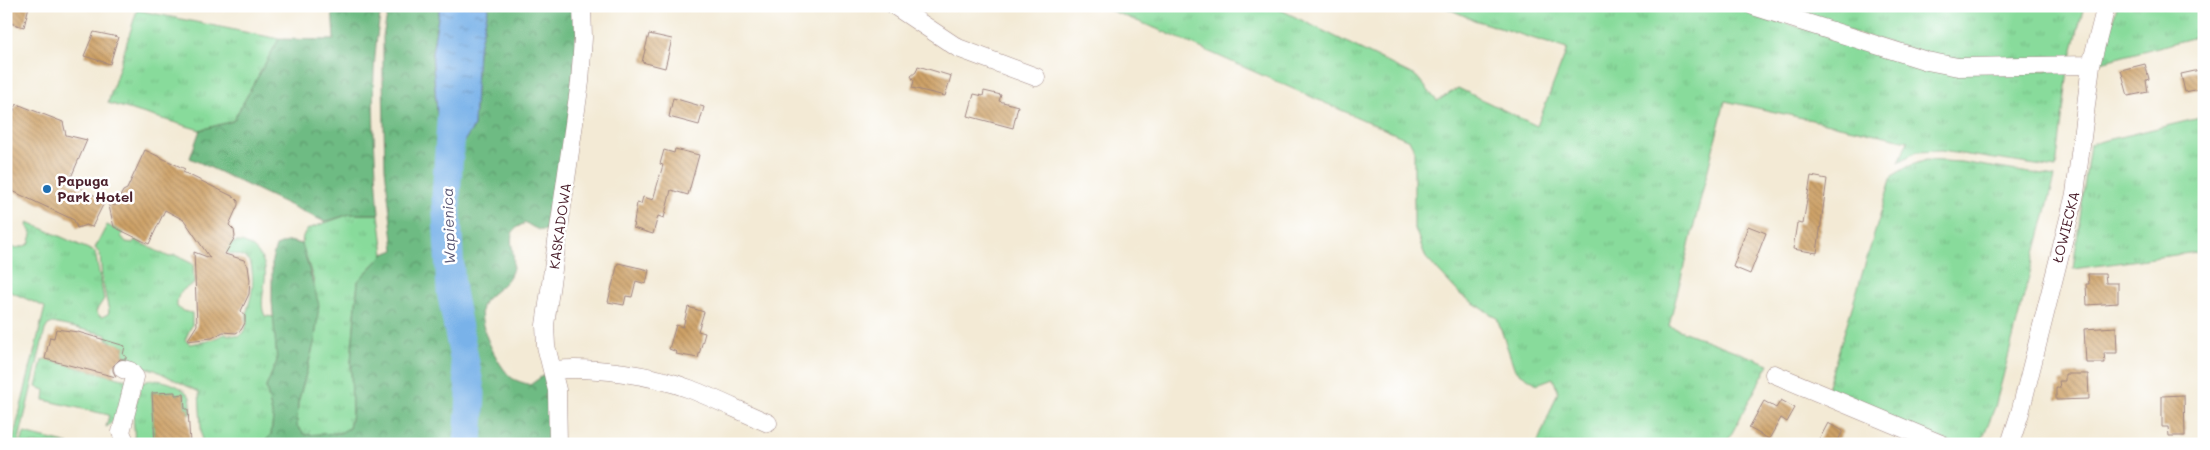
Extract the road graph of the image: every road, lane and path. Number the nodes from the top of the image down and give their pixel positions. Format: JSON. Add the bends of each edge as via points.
{"nodes":[{"id":1,"x":582,"y":6,"type":"edge"},
{"id":2,"x":894,"y":6,"type":"edge"},
{"id":3,"x":1753,"y":6,"type":"edge"},
{"id":4,"x":2106,"y":6,"type":"edge"},
{"id":5,"x":2091,"y":65,"type":"junction"},
{"id":6,"x":1036,"y":77,"type":"dead end"},
{"id":7,"x":123,"y":369,"type":"dead end"},
{"id":8,"x":554,"y":370,"type":"junction"},
{"id":9,"x":1774,"y":374,"type":"dead end"},
{"id":10,"x":768,"y":423,"type":"dead end"},
{"id":11,"x":126,"y":444,"type":"edge"},
{"id":12,"x":558,"y":444,"type":"edge"},
{"id":13,"x":1941,"y":444,"type":"edge"},
{"id":14,"x":2010,"y":444,"type":"edge"}],
"edges":[{"from":1,"to":8,"type":"street","name":"KASKADOWA","via":[[580,82],[545,325],[546,346]]},
{"from":2,"to":6,"type":"street","via":[[958,48]]},
{"from":3,"to":5,"type":"street","via":[[1927,61],[1958,67]]},
{"from":4,"to":5,"type":"street","name":"ŁOWIECKA"},
{"from":5,"to":14,"type":"street","name":"ŁOWIECKA","via":[[2075,194]]},
{"from":7,"to":11,"type":"street","via":[[135,377],[121,432]]},
{"from":8,"to":10,"type":"street","via":[[617,373],[689,388]]},
{"from":8,"to":12,"type":"street","name":"KASKADOWA"},
{"from":9,"to":13,"type":"street"}]}
